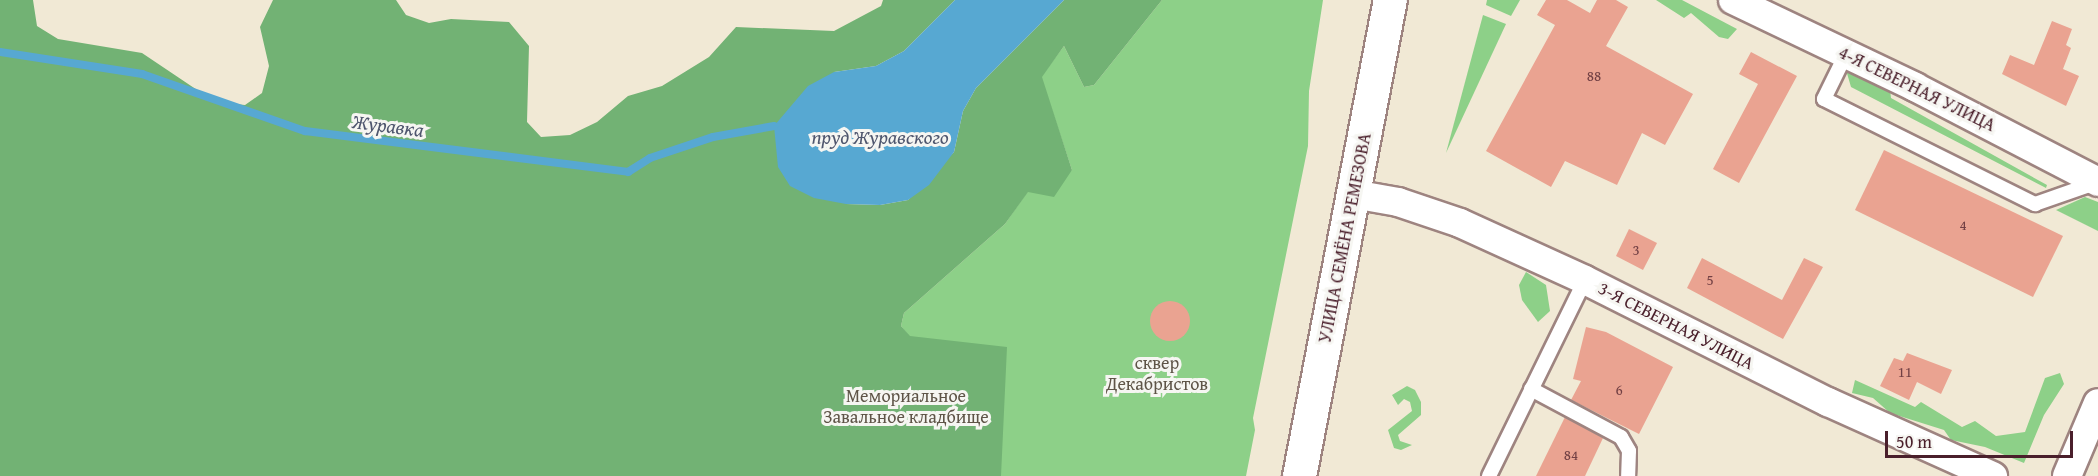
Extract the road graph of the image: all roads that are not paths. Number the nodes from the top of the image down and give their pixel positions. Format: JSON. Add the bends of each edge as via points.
{"nodes":[{"id":1,"x":1390,"y":0,"type":"edge"},
{"id":2,"x":1733,"y":0,"type":"edge"},
{"id":3,"x":1846,"y":54,"type":"junction"},
{"id":4,"x":2098,"y":182,"type":"edge"},
{"id":5,"x":1353,"y":194,"type":"junction"},
{"id":6,"x":1585,"y":280,"type":"junction"},
{"id":7,"x":1531,"y":389,"type":"junction"},
{"id":8,"x":2098,"y":403,"type":"edge"},
{"id":9,"x":1299,"y":476,"type":"edge"},
{"id":10,"x":1489,"y":476,"type":"edge"},
{"id":11,"x":1628,"y":476,"type":"edge"},
{"id":12,"x":1993,"y":476,"type":"edge"},
{"id":13,"x":2067,"y":476,"type":"edge"}],
"edges":[{"from":1,"to":5,"type":"main road","name":"УЛИЦА СЕМЁНА РЕМЕЗОВА"},
{"from":2,"to":3,"type":"street","name":"4-Я СЕВЕРНАЯ УЛИЦА"},
{"from":3,"to":4,"type":"street","name":"4-Я СЕВЕРНАЯ УЛИЦА"},
{"from":3,"to":4,"type":"lane","via":[[1824,99],[2035,204]]},
{"from":5,"to":6,"type":"street","name":"3-Я СЕВЕРНАЯ УЛИЦА","via":[[1398,202],[1460,223]]},
{"from":5,"to":9,"type":"main road","name":"УЛИЦА СЕМЁНА РЕМЕЗОВА"},
{"from":6,"to":7,"type":"lane"},
{"from":6,"to":12,"type":"street","name":"3-Я СЕВЕРНАЯ УЛИЦА","via":[[1828,402]]},
{"from":7,"to":10,"type":"lane"},
{"from":7,"to":11,"type":"lane","via":[[1621,437],[1629,451]]},
{"from":8,"to":13,"type":"street"}]}
